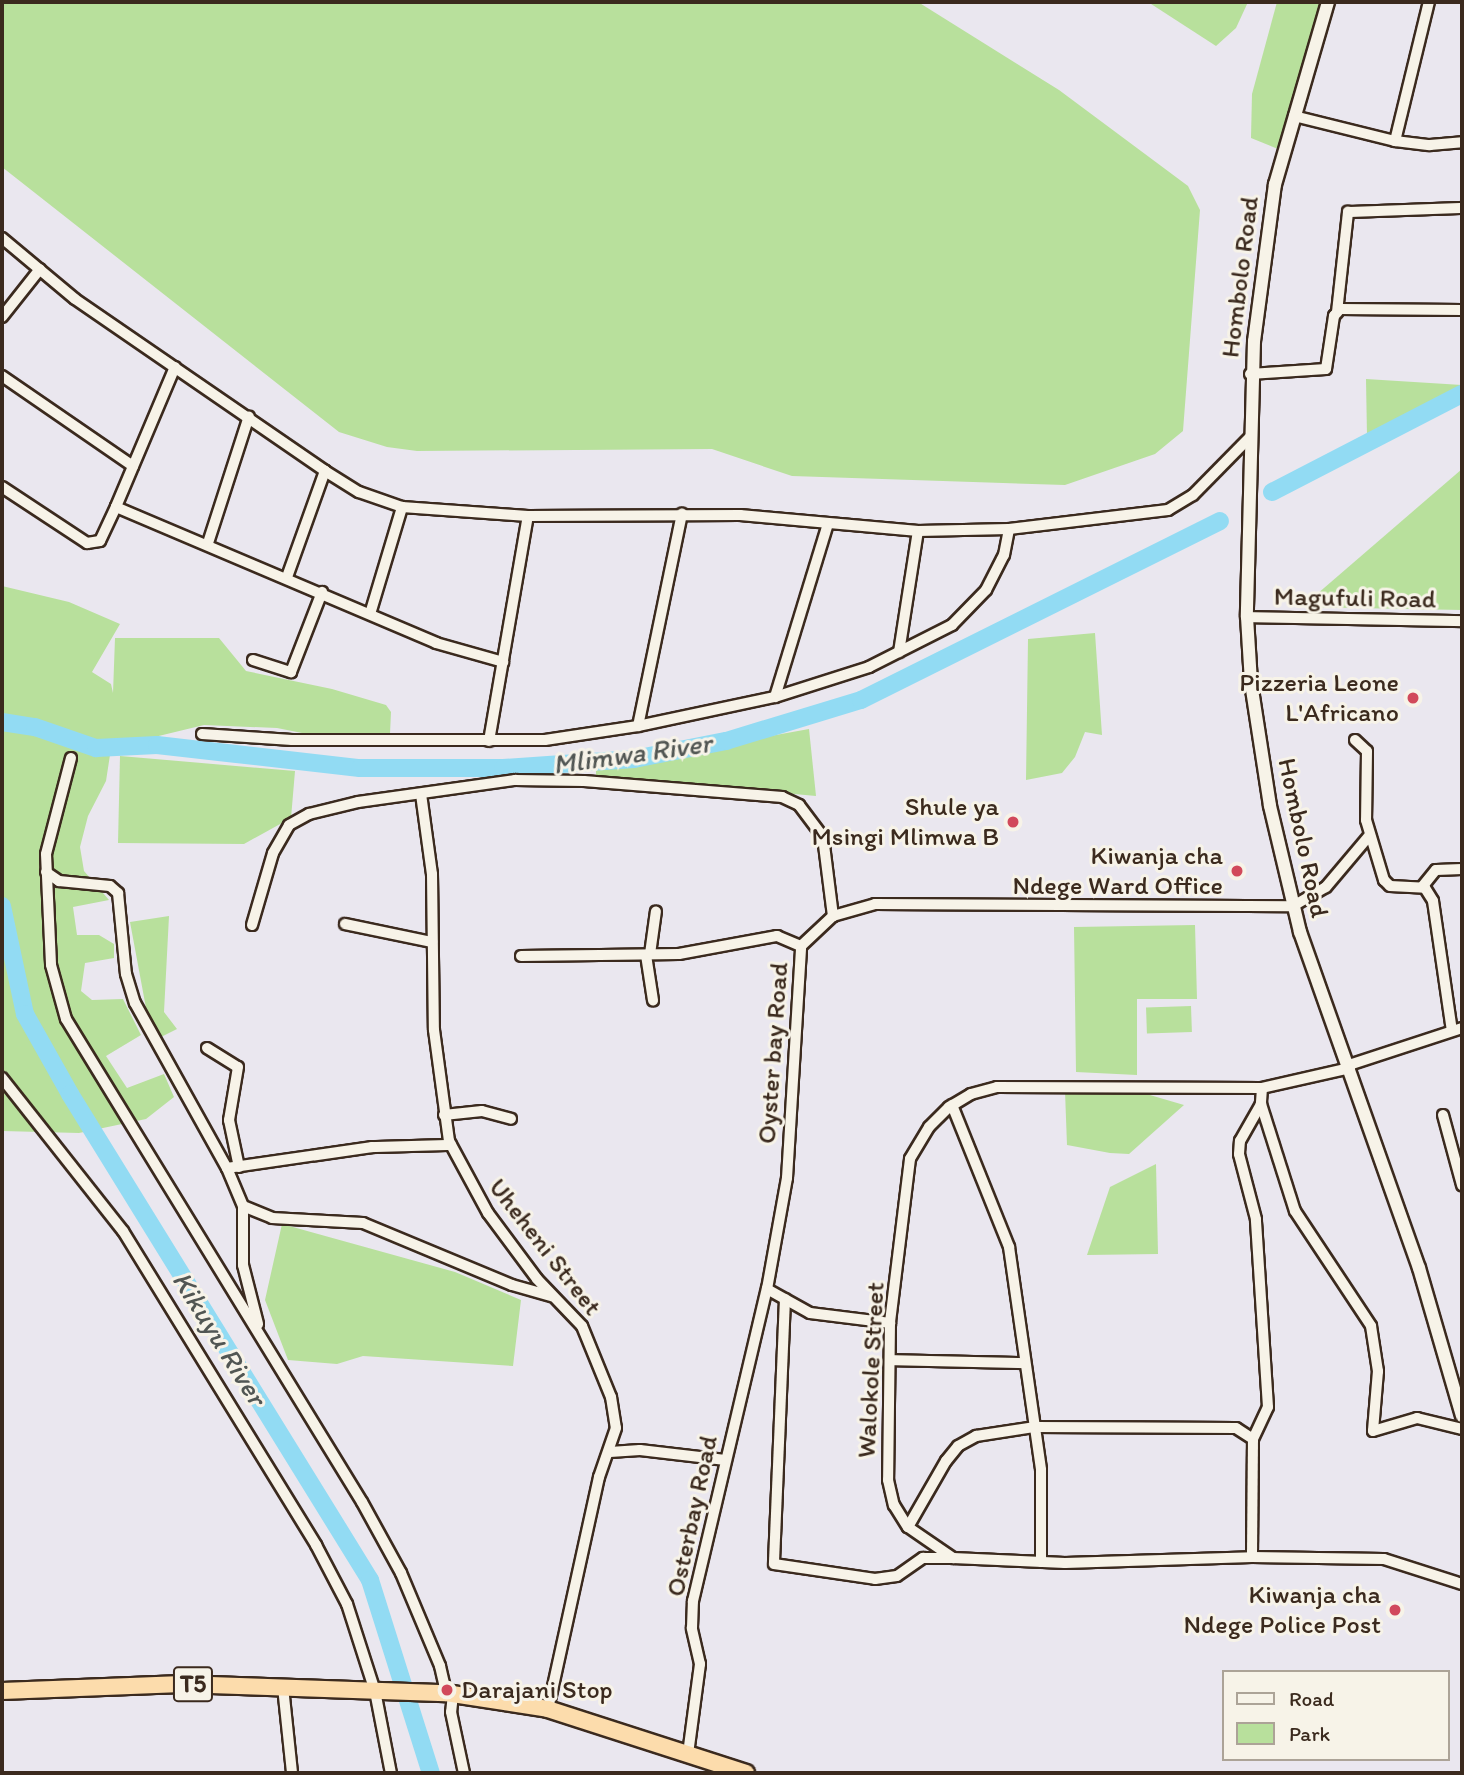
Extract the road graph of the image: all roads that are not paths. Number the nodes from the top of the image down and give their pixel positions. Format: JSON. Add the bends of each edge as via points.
{"nodes":[{"id":1,"x":1328,"y":2,"type":"edge"},
{"id":2,"x":1429,"y":2,"type":"edge"},
{"id":3,"x":1294,"y":116,"type":"junction"},
{"id":4,"x":1395,"y":141,"type":"junction"},
{"id":5,"x":1462,"y":142,"type":"edge"},
{"id":6,"x":1462,"y":208,"type":"edge"},
{"id":7,"x":2,"y":238,"type":"edge"},
{"id":8,"x":40,"y":269,"type":"junction"},
{"id":9,"x":1462,"y":310,"type":"edge"},
{"id":10,"x":1337,"y":312,"type":"junction"},
{"id":11,"x":2,"y":317,"type":"edge"},
{"id":12,"x":175,"y":367,"type":"junction"},
{"id":13,"x":1250,"y":374,"type":"junction"},
{"id":14,"x":2,"y":376,"type":"edge"},
{"id":15,"x":249,"y":416,"type":"junction"},
{"id":16,"x":1251,"y":436,"type":"junction"},
{"id":17,"x":133,"y":466,"type":"junction"},
{"id":18,"x":325,"y":471,"type":"junction"},
{"id":19,"x":2,"y":487,"type":"edge"},
{"id":20,"x":116,"y":507,"type":"junction"},
{"id":21,"x":402,"y":507,"type":"junction"},
{"id":22,"x":681,"y":513,"type":"junction"},
{"id":23,"x":528,"y":516,"type":"junction"},
{"id":24,"x":828,"y":524,"type":"junction"},
{"id":25,"x":1009,"y":529,"type":"junction"},
{"id":26,"x":918,"y":531,"type":"junction"},
{"id":27,"x":208,"y":543,"type":"junction"},
{"id":28,"x":287,"y":577,"type":"junction"},
{"id":29,"x":322,"y":592,"type":"junction"},
{"id":30,"x":370,"y":614,"type":"junction"},
{"id":31,"x":1247,"y":617,"type":"junction"},
{"id":32,"x":1462,"y":621,"type":"edge"},
{"id":33,"x":899,"y":652,"type":"junction"},
{"id":34,"x":253,"y":660,"type":"dead end"},
{"id":35,"x":503,"y":662,"type":"junction"},
{"id":36,"x":775,"y":696,"type":"junction"},
{"id":37,"x":638,"y":726,"type":"junction"},
{"id":38,"x":202,"y":734,"type":"dead end"},
{"id":39,"x":1355,"y":740,"type":"dead end"},
{"id":40,"x":489,"y":741,"type":"junction"},
{"id":41,"x":71,"y":758,"type":"dead end"},
{"id":42,"x":421,"y":794,"type":"junction"},
{"id":43,"x":1369,"y":836,"type":"junction"},
{"id":44,"x":1462,"y":869,"type":"edge"},
{"id":45,"x":46,"y":872,"type":"junction"},
{"id":46,"x":1422,"y":887,"type":"junction"},
{"id":47,"x":1293,"y":906,"type":"junction"},
{"id":48,"x":656,"y":911,"type":"dead end"},
{"id":49,"x":833,"y":916,"type":"junction"},
{"id":50,"x":345,"y":924,"type":"dead end"},
{"id":51,"x":252,"y":925,"type":"dead end"},
{"id":52,"x":432,"y":942,"type":"junction"},
{"id":53,"x":801,"y":946,"type":"junction"},
{"id":54,"x":648,"y":955,"type":"junction"},
{"id":55,"x":521,"y":956,"type":"dead end"},
{"id":56,"x":653,"y":1000,"type":"dead end"},
{"id":57,"x":1457,"y":1029,"type":"edge"},
{"id":58,"x":207,"y":1048,"type":"dead end"},
{"id":59,"x":1349,"y":1066,"type":"junction"},
{"id":60,"x":2,"y":1078,"type":"edge"},
{"id":61,"x":1262,"y":1088,"type":"junction"},
{"id":62,"x":1261,"y":1104,"type":"junction"},
{"id":63,"x":952,"y":1105,"type":"junction"},
{"id":64,"x":444,"y":1115,"type":"junction"},
{"id":65,"x":1443,"y":1115,"type":"dead end"},
{"id":66,"x":511,"y":1119,"type":"dead end"},
{"id":67,"x":451,"y":1145,"type":"junction"},
{"id":68,"x":239,"y":1167,"type":"junction"},
{"id":69,"x":228,"y":1168,"type":"junction"},
{"id":70,"x":1462,"y":1185,"type":"edge"},
{"id":71,"x":243,"y":1206,"type":"junction"},
{"id":72,"x":767,"y":1289,"type":"junction"},
{"id":73,"x":552,"y":1296,"type":"junction"},
{"id":74,"x":785,"y":1299,"type":"junction"},
{"id":75,"x":890,"y":1323,"type":"junction"},
{"id":76,"x":261,"y":1335,"type":"junction"},
{"id":77,"x":890,"y":1360,"type":"junction"},
{"id":78,"x":1024,"y":1363,"type":"junction"},
{"id":79,"x":1462,"y":1416,"type":"edge"},
{"id":80,"x":1035,"y":1427,"type":"junction"},
{"id":81,"x":1462,"y":1429,"type":"edge"},
{"id":82,"x":1253,"y":1439,"type":"junction"},
{"id":83,"x":610,"y":1452,"type":"junction"},
{"id":84,"x":725,"y":1460,"type":"junction"},
{"id":85,"x":908,"y":1527,"type":"junction"},
{"id":86,"x":1252,"y":1557,"type":"junction"},
{"id":87,"x":953,"y":1558,"type":"junction"},
{"id":88,"x":1041,"y":1562,"type":"junction"},
{"id":89,"x":1462,"y":1584,"type":"edge"},
{"id":90,"x":283,"y":1687,"type":"junction"},
{"id":91,"x":2,"y":1691,"type":"edge"},
{"id":92,"x":380,"y":1692,"type":"junction"},
{"id":93,"x":446,"y":1693,"type":"junction"},
{"id":94,"x":548,"y":1709,"type":"junction"},
{"id":95,"x":688,"y":1754,"type":"junction"},
{"id":96,"x":292,"y":1773,"type":"edge"},
{"id":97,"x":391,"y":1773,"type":"edge"},
{"id":98,"x":464,"y":1773,"type":"edge"},
{"id":99,"x":746,"y":1773,"type":"edge"}],
"edges":[{"from":1,"to":3,"type":"street","name":"Hombolo Road"},
{"from":2,"to":4,"type":"street"},
{"from":3,"to":4,"type":"street"},
{"from":3,"to":13,"type":"street","name":"Hombolo Road","via":[[1275,184]]},
{"from":4,"to":5,"type":"street"},
{"from":6,"to":10,"type":"street","via":[[1348,212]]},
{"from":7,"to":8,"type":"street"},
{"from":8,"to":11,"type":"street"},
{"from":8,"to":12,"type":"street"},
{"from":9,"to":10,"type":"street"},
{"from":10,"to":13,"type":"street","via":[[1326,369]]},
{"from":12,"to":15,"type":"street"},
{"from":12,"to":17,"type":"street"},
{"from":13,"to":16,"type":"street","name":"Hombolo Road"},
{"from":14,"to":17,"type":"street"},
{"from":15,"to":18,"type":"street"},
{"from":15,"to":27,"type":"street"},
{"from":16,"to":25,"type":"street","via":[[1193,495],[1168,510]]},
{"from":16,"to":31,"type":"street","name":"Hombolo Road"},
{"from":17,"to":20,"type":"street"},
{"from":18,"to":21,"type":"street","via":[[359,492]]},
{"from":18,"to":28,"type":"street"},
{"from":19,"to":20,"type":"street","via":[[86,543],[100,541]]},
{"from":20,"to":27,"type":"street"},
{"from":21,"to":23,"type":"street"},
{"from":21,"to":30,"type":"street"},
{"from":22,"to":23,"type":"street"},
{"from":22,"to":24,"type":"street"},
{"from":22,"to":37,"type":"street"},
{"from":23,"to":35,"type":"street"},
{"from":24,"to":26,"type":"street"},
{"from":24,"to":36,"type":"street"},
{"from":25,"to":26,"type":"street"},
{"from":25,"to":33,"type":"street","via":[[1004,555],[971,608],[952,625]]},
{"from":26,"to":33,"type":"street"},
{"from":27,"to":28,"type":"street"},
{"from":28,"to":29,"type":"street"},
{"from":29,"to":30,"type":"street"},
{"from":29,"to":34,"type":"street","via":[[291,672]]},
{"from":30,"to":35,"type":"street","via":[[436,643]]},
{"from":31,"to":32,"type":"street","name":"Magufuli Road"},
{"from":31,"to":47,"type":"street","name":"Hombolo Road","via":[[1251,682],[1270,806]]},
{"from":33,"to":36,"type":"street","via":[[869,667]]},
{"from":35,"to":40,"type":"street"},
{"from":36,"to":37,"type":"street"},
{"from":37,"to":40,"type":"street","via":[[545,740]]},
{"from":38,"to":40,"type":"street","via":[[292,740]]},
{"from":39,"to":43,"type":"street","via":[[1363,744],[1368,760]]},
{"from":41,"to":45,"type":"street","via":[[50,835]]},
{"from":42,"to":49,"type":"street","via":[[515,780],[782,797],[799,805],[823,837]]},
{"from":42,"to":51,"type":"street","via":[[358,802],[309,814],[289,825],[273,853]]},
{"from":42,"to":52,"type":"street","name":"Uheheni Street"},
{"from":43,"to":46,"type":"street","via":[[1390,886]]},
{"from":43,"to":47,"type":"street","via":[[1326,887]]},
{"from":44,"to":46,"type":"street","via":[[1436,870]]},
{"from":45,"to":69,"type":"street","via":[[62,882],[110,886],[118,893],[129,989]]},
{"from":45,"to":76,"type":"street","via":[[51,965],[66,1019]]},
{"from":46,"to":57,"type":"street","via":[[1438,917]]},
{"from":47,"to":49,"type":"street","name":"Oyster bay Road","via":[[875,904]]},
{"from":47,"to":59,"type":"street","name":"Hombolo Road"},
{"from":48,"to":54,"type":"street"},
{"from":49,"to":53,"type":"street","name":"Oyster bay Road"},
{"from":50,"to":52,"type":"street"},
{"from":52,"to":64,"type":"street","name":"Uheheni Street","via":[[434,1030]]},
{"from":53,"to":54,"type":"street","via":[[777,936]]},
{"from":53,"to":72,"type":"street","name":"Oyster bay Road","via":[[786,1178]]},
{"from":54,"to":55,"type":"street"},
{"from":54,"to":56,"type":"street"},
{"from":57,"to":59,"type":"street","name":"Walokole Street"},
{"from":58,"to":68,"type":"street","via":[[238,1067],[229,1120]]},
{"from":59,"to":61,"type":"street","name":"Walokole Street"},
{"from":59,"to":79,"type":"street","name":"Hombolo Road","via":[[1423,1280]]},
{"from":60,"to":92,"type":"street","via":[[123,1231],[316,1545],[347,1604]]},
{"from":61,"to":62,"type":"street"},
{"from":61,"to":63,"type":"street","name":"Walokole Street","via":[[1029,1084],[971,1094]]},
{"from":62,"to":81,"type":"street","via":[[1303,1227],[1371,1326],[1378,1371],[1373,1432],[1417,1418]]},
{"from":62,"to":82,"type":"street","via":[[1240,1141],[1238,1154],[1256,1219],[1268,1407]]},
{"from":63,"to":75,"type":"street","name":"Walokole Street","via":[[929,1127],[910,1159]]},
{"from":63,"to":78,"type":"street","via":[[1009,1247]]},
{"from":64,"to":66,"type":"street","via":[[482,1111]]},
{"from":64,"to":67,"type":"street","name":"Uheheni Street"},
{"from":65,"to":70,"type":"street"},
{"from":67,"to":68,"type":"street","via":[[372,1147]]},
{"from":67,"to":73,"type":"street","name":"Uheheni Street","via":[[488,1213]]},
{"from":68,"to":69,"type":"street"},
{"from":69,"to":71,"type":"street"},
{"from":71,"to":73,"type":"street","via":[[272,1218],[363,1223],[512,1285]]},
{"from":71,"to":76,"type":"street","via":[[243,1265]]},
{"from":72,"to":74,"type":"street"},
{"from":72,"to":84,"type":"street","name":"Osterbay Road"},
{"from":73,"to":83,"type":"street","name":"Uheheni Street","via":[[570,1309],[594,1349],[617,1428]]},
{"from":74,"to":75,"type":"street","via":[[810,1313]]},
{"from":74,"to":87,"type":"street","via":[[774,1564],[876,1579],[897,1576],[923,1558]]},
{"from":75,"to":77,"type":"street","name":"Walokole Street"},
{"from":76,"to":93,"type":"street","via":[[401,1573],[440,1666]]},
{"from":77,"to":78,"type":"street"},
{"from":77,"to":85,"type":"street","name":"Walokole Street","via":[[884,1458],[894,1505]]},
{"from":78,"to":80,"type":"street"},
{"from":80,"to":82,"type":"street","via":[[1208,1426],[1236,1428]]},
{"from":80,"to":85,"type":"street","via":[[992,1432],[958,1446]]},
{"from":80,"to":88,"type":"street","via":[[1043,1495]]},
{"from":82,"to":86,"type":"street"},
{"from":83,"to":84,"type":"street","via":[[640,1450]]},
{"from":83,"to":94,"type":"street","name":"Uheheni Street","via":[[599,1477]]},
{"from":84,"to":95,"type":"street","name":"Osterbay Road","via":[[693,1601],[692,1628],[700,1664]]},
{"from":85,"to":87,"type":"street","name":"Walokole Street"},
{"from":86,"to":88,"type":"street"},
{"from":86,"to":89,"type":"street","via":[[1384,1559]]},
{"from":87,"to":88,"type":"street"},
{"from":90,"to":91,"type":"highway","number":"T5","via":[[182,1684]]},
{"from":90,"to":92,"type":"highway","number":"T5"},
{"from":90,"to":96,"type":"street"},
{"from":92,"to":93,"type":"highway","number":"T5"},
{"from":92,"to":97,"type":"street"},
{"from":93,"to":94,"type":"highway","number":"T5"},
{"from":93,"to":98,"type":"street"},
{"from":94,"to":95,"type":"highway","number":"T5"},
{"from":95,"to":99,"type":"highway","number":"T5"}]}
